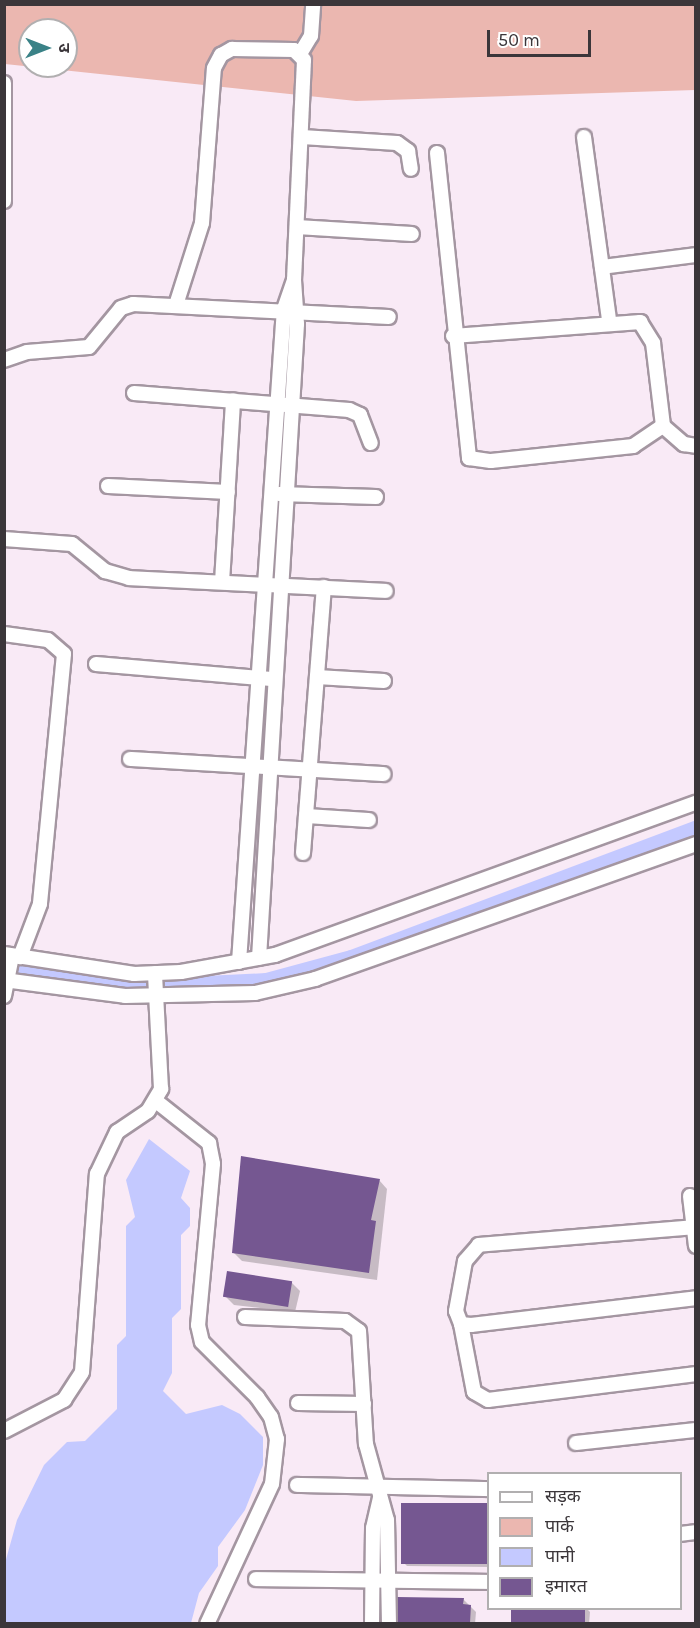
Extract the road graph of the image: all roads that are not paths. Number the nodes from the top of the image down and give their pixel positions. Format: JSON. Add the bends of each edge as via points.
{"nodes":[{"id":1,"x":313,"y":4,"type":"edge"},
{"id":2,"x":300,"y":54,"type":"junction"},
{"id":3,"x":4,"y":83,"type":"edge"},
{"id":4,"x":302,"y":137,"type":"junction"},
{"id":5,"x":584,"y":137,"type":"dead end"},
{"id":6,"x":437,"y":153,"type":"dead end"},
{"id":7,"x":411,"y":169,"type":"dead end"},
{"id":8,"x":4,"y":201,"type":"edge"},
{"id":9,"x":297,"y":227,"type":"junction"},
{"id":10,"x":412,"y":234,"type":"dead end"},
{"id":11,"x":696,"y":255,"type":"edge"},
{"id":12,"x":602,"y":267,"type":"junction"},
{"id":13,"x":176,"y":305,"type":"junction"},
{"id":14,"x":291,"y":311,"type":"junction"},
{"id":15,"x":389,"y":317,"type":"dead end"},
{"id":16,"x":609,"y":320,"type":"junction"},
{"id":17,"x":453,"y":336,"type":"junction"},
{"id":18,"x":4,"y":360,"type":"edge"},
{"id":19,"x":134,"y":393,"type":"dead end"},
{"id":20,"x":233,"y":400,"type":"junction"},
{"id":21,"x":278,"y":404,"type":"junction"},
{"id":22,"x":293,"y":406,"type":"junction"},
{"id":23,"x":663,"y":426,"type":"junction"},
{"id":24,"x":371,"y":443,"type":"dead end"},
{"id":25,"x":696,"y":446,"type":"edge"},
{"id":26,"x":108,"y":486,"type":"dead end"},
{"id":27,"x":228,"y":492,"type":"junction"},
{"id":28,"x":273,"y":494,"type":"junction"},
{"id":29,"x":288,"y":495,"type":"junction"},
{"id":30,"x":376,"y":497,"type":"dead end"},
{"id":31,"x":4,"y":539,"type":"edge"},
{"id":32,"x":222,"y":582,"type":"junction"},
{"id":33,"x":267,"y":584,"type":"junction"},
{"id":34,"x":283,"y":585,"type":"junction"},
{"id":35,"x":324,"y":587,"type":"junction"},
{"id":36,"x":386,"y":591,"type":"dead end"},
{"id":37,"x":4,"y":634,"type":"edge"},
{"id":38,"x":96,"y":664,"type":"dead end"},
{"id":39,"x":317,"y":677,"type":"junction"},
{"id":40,"x":269,"y":679,"type":"junction"},
{"id":41,"x":384,"y":681,"type":"dead end"},
{"id":42,"x":130,"y":759,"type":"dead end"},
{"id":43,"x":262,"y":768,"type":"junction"},
{"id":44,"x":310,"y":771,"type":"junction"},
{"id":45,"x":384,"y":774,"type":"dead end"},
{"id":46,"x":696,"y":803,"type":"edge"},
{"id":47,"x":306,"y":816,"type":"junction"},
{"id":48,"x":369,"y":820,"type":"dead end"},
{"id":49,"x":696,"y":844,"type":"edge"},
{"id":50,"x":303,"y":854,"type":"dead end"},
{"id":51,"x":259,"y":958,"type":"junction"},
{"id":52,"x":239,"y":962,"type":"junction"},
{"id":53,"x":10,"y":966,"type":"edge"},
{"id":54,"x":155,"y":985,"type":"junction"},
{"id":55,"x":4,"y":996,"type":"edge"},
{"id":56,"x":156,"y":1101,"type":"junction"},
{"id":57,"x":690,"y":1196,"type":"dead end"},
{"id":58,"x":694,"y":1228,"type":"edge"},
{"id":59,"x":696,"y":1246,"type":"edge"},
{"id":60,"x":696,"y":1298,"type":"edge"},
{"id":61,"x":245,"y":1317,"type":"dead end"},
{"id":62,"x":461,"y":1324,"type":"junction"},
{"id":63,"x":696,"y":1374,"type":"edge"},
{"id":64,"x":298,"y":1403,"type":"dead end"},
{"id":65,"x":364,"y":1404,"type":"junction"},
{"id":66,"x":696,"y":1430,"type":"edge"},
{"id":67,"x":4,"y":1431,"type":"edge"},
{"id":68,"x":576,"y":1443,"type":"dead end"},
{"id":69,"x":297,"y":1485,"type":"dead end"},
{"id":70,"x":487,"y":1489,"type":"edge"},
{"id":71,"x":378,"y":1493,"type":"junction"},
{"id":72,"x":256,"y":1579,"type":"dead end"},
{"id":73,"x":372,"y":1582,"type":"junction"},
{"id":74,"x":388,"y":1582,"type":"junction"},
{"id":75,"x":487,"y":1582,"type":"edge"},
{"id":76,"x":207,"y":1623,"type":"edge"},
{"id":77,"x":372,"y":1623,"type":"edge"},
{"id":78,"x":389,"y":1623,"type":"edge"}],
"edges":[{"from":1,"to":2,"type":"street","via":[[311,36]]},
{"from":2,"to":4,"type":"street","via":[[305,70]]},
{"from":2,"to":13,"type":"street","via":[[294,50],[232,49],[217,61],[202,223]]},
{"from":3,"to":8,"type":"street"},
{"from":4,"to":7,"type":"street","via":[[397,143],[408,150]]},
{"from":4,"to":9,"type":"street"},
{"from":5,"to":12,"type":"street"},
{"from":6,"to":17,"type":"street"},
{"from":9,"to":10,"type":"street"},
{"from":9,"to":14,"type":"street"},
{"from":11,"to":12,"type":"street"},
{"from":12,"to":16,"type":"street"},
{"from":13,"to":14,"type":"street"},
{"from":13,"to":18,"type":"street","via":[[133,304],[121,308],[89,347],[27,352]]},
{"from":14,"to":15,"type":"street"},
{"from":14,"to":21,"type":"street"},
{"from":14,"to":22,"type":"street"},
{"from":16,"to":17,"type":"street"},
{"from":16,"to":23,"type":"street","via":[[640,322],[650,331]]},
{"from":17,"to":23,"type":"street","via":[[469,458],[491,461],[633,446]]},
{"from":19,"to":20,"type":"street"},
{"from":20,"to":21,"type":"street"},
{"from":20,"to":27,"type":"street"},
{"from":21,"to":22,"type":"street"},
{"from":21,"to":28,"type":"street"},
{"from":22,"to":24,"type":"street","via":[[360,414]]},
{"from":22,"to":29,"type":"street"},
{"from":23,"to":25,"type":"street","via":[[684,444]]},
{"from":26,"to":27,"type":"street"},
{"from":27,"to":32,"type":"street"},
{"from":28,"to":29,"type":"street"},
{"from":28,"to":33,"type":"street"},
{"from":29,"to":30,"type":"street"},
{"from":29,"to":34,"type":"street"},
{"from":31,"to":32,"type":"street","via":[[72,544],[105,571],[129,578]]},
{"from":32,"to":33,"type":"street"},
{"from":33,"to":34,"type":"street"},
{"from":33,"to":40,"type":"street"},
{"from":34,"to":35,"type":"street"},
{"from":34,"to":40,"type":"street"},
{"from":35,"to":36,"type":"street"},
{"from":35,"to":39,"type":"street"},
{"from":37,"to":53,"type":"street","via":[[48,640],[64,654],[40,904]]},
{"from":38,"to":40,"type":"street"},
{"from":39,"to":41,"type":"street"},
{"from":39,"to":44,"type":"street"},
{"from":40,"to":43,"type":"street"},
{"from":42,"to":43,"type":"street"},
{"from":43,"to":44,"type":"street"},
{"from":43,"to":51,"type":"street"},
{"from":43,"to":52,"type":"street"},
{"from":44,"to":45,"type":"street"},
{"from":44,"to":47,"type":"street"},
{"from":46,"to":51,"type":"street","via":[[411,909]]},
{"from":47,"to":48,"type":"street"},
{"from":47,"to":50,"type":"street"},
{"from":49,"to":54,"type":"street","via":[[315,979],[222,997]]},
{"from":51,"to":52,"type":"street"},
{"from":52,"to":54,"type":"street"},
{"from":53,"to":54,"type":"street"},
{"from":53,"to":54,"type":"street","via":[[87,970]]},
{"from":53,"to":55,"type":"street"},
{"from":54,"to":56,"type":"street","via":[[160,1089]]},
{"from":56,"to":67,"type":"street","via":[[117,1132],[97,1174],[86,1344],[76,1385],[64,1400]]},
{"from":56,"to":76,"type":"street","via":[[209,1143],[213,1164],[198,1324],[202,1342],[257,1397],[271,1417],[277,1439],[272,1484]]},
{"from":57,"to":58,"type":"street"},
{"from":58,"to":59,"type":"street"},
{"from":58,"to":62,"type":"street","via":[[479,1245],[465,1261],[456,1311]]},
{"from":60,"to":62,"type":"street"},
{"from":61,"to":65,"type":"street","via":[[354,1326],[362,1344]]},
{"from":62,"to":63,"type":"street","via":[[474,1392],[488,1400]]},
{"from":64,"to":65,"type":"street"},
{"from":65,"to":71,"type":"street","via":[[366,1444]]},
{"from":66,"to":68,"type":"street"},
{"from":69,"to":71,"type":"street"},
{"from":70,"to":71,"type":"street"},
{"from":71,"to":73,"type":"street"},
{"from":71,"to":74,"type":"street","via":[[387,1520]]},
{"from":72,"to":73,"type":"street"},
{"from":73,"to":74,"type":"street"},
{"from":73,"to":77,"type":"street"},
{"from":74,"to":75,"type":"street"},
{"from":74,"to":78,"type":"street"}]}
